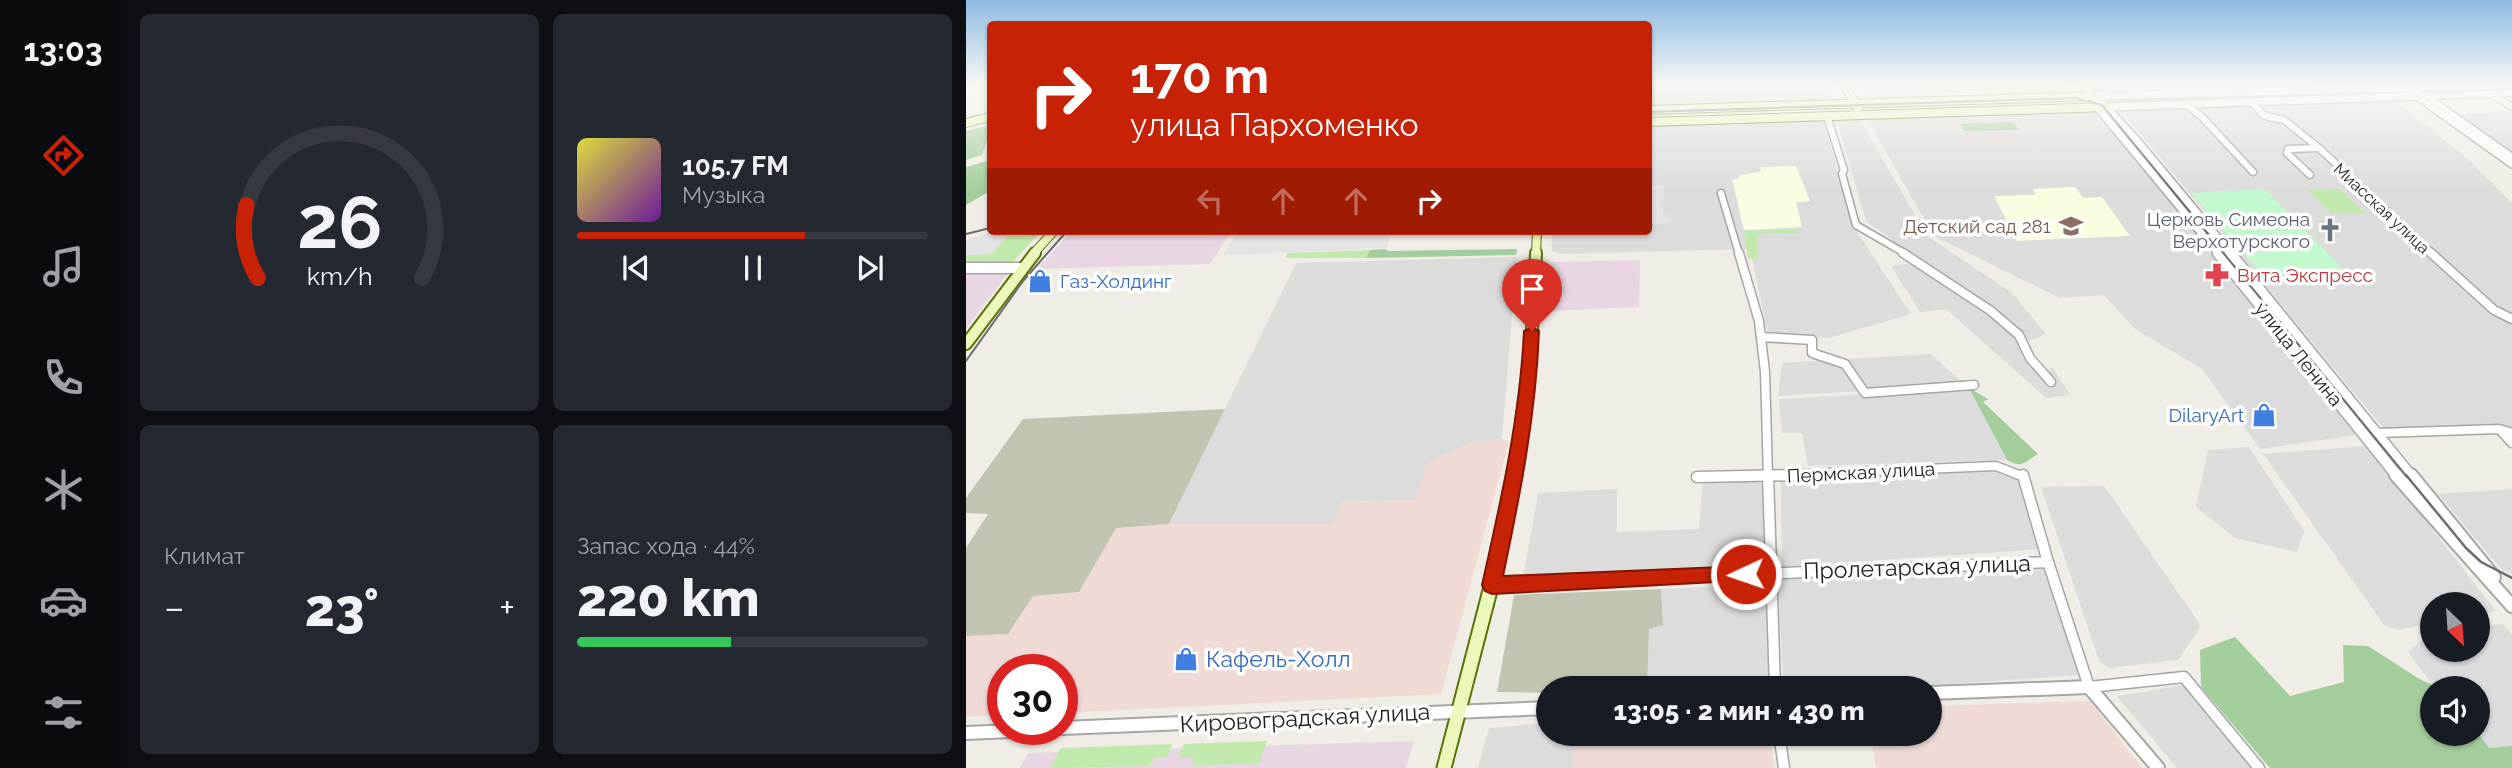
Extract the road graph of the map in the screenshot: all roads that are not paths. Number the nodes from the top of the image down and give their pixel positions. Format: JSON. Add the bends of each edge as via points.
{"nodes":[{"id":1,"x":1712,"y":120,"type":"edge"},
{"id":2,"x":1828,"y":120,"type":"edge"},
{"id":3,"x":2114,"y":120,"type":"edge"},
{"id":4,"x":2202,"y":120,"type":"edge"},
{"id":5,"x":2283,"y":120,"type":"edge"},
{"id":6,"x":2450,"y":120,"type":"edge"},
{"id":7,"x":2460,"y":120,"type":"edge"},
{"id":8,"x":1652,"y":122,"type":"edge"},
{"id":9,"x":2319,"y":148,"type":"junction"},
{"id":10,"x":2512,"y":157,"type":"edge"},
{"id":11,"x":2512,"y":164,"type":"edge"},
{"id":12,"x":2253,"y":172,"type":"dead end"},
{"id":13,"x":2310,"y":175,"type":"dead end"},
{"id":14,"x":2174,"y":192,"type":"junction"},
{"id":15,"x":1721,"y":193,"type":"dead end"},
{"id":16,"x":2213,"y":232,"type":"junction"},
{"id":17,"x":2202,"y":233,"type":"junction"},
{"id":18,"x":1050,"y":235,"type":"edge"},
{"id":19,"x":1537,"y":235,"type":"edge"},
{"id":20,"x":966,"y":268,"type":"edge"},
{"id":21,"x":1021,"y":268,"type":"junction"},
{"id":22,"x":2512,"y":319,"type":"edge"},
{"id":23,"x":1761,"y":337,"type":"junction"},
{"id":24,"x":966,"y":344,"type":"edge"},
{"id":25,"x":2051,"y":382,"type":"dead end"},
{"id":26,"x":1974,"y":385,"type":"dead end"},
{"id":27,"x":2499,"y":429,"type":"junction"},
{"id":28,"x":2378,"y":433,"type":"junction"},
{"id":29,"x":2512,"y":433,"type":"edge"},
{"id":30,"x":2512,"y":443,"type":"edge"},
{"id":31,"x":1770,"y":476,"type":"junction"},
{"id":32,"x":1697,"y":477,"type":"dead end"},
{"id":33,"x":2048,"y":562,"type":"junction"},
{"id":34,"x":1772,"y":573,"type":"junction"},
{"id":35,"x":1492,"y":585,"type":"junction"},
{"id":36,"x":2512,"y":605,"type":"edge"},
{"id":37,"x":1775,"y":676,"type":"edge"},
{"id":38,"x":2089,"y":687,"type":"junction"},
{"id":39,"x":1942,"y":693,"type":"edge"},
{"id":40,"x":1536,"y":708,"type":"edge"},
{"id":41,"x":1459,"y":711,"type":"junction"},
{"id":42,"x":1078,"y":728,"type":"edge"},
{"id":43,"x":987,"y":732,"type":"edge"},
{"id":44,"x":966,"y":733,"type":"edge"},
{"id":45,"x":1781,"y":746,"type":"edge"},
{"id":46,"x":1444,"y":768,"type":"edge"},
{"id":47,"x":1784,"y":768,"type":"edge"},
{"id":48,"x":2158,"y":768,"type":"edge"},
{"id":49,"x":2259,"y":768,"type":"edge"}],
"edges":[{"from":1,"to":8,"type":"main road"},
{"from":2,"to":25,"type":"street","via":[[1856,225],[1991,311],[2019,335],[2030,358]]},
{"from":3,"to":14,"type":"street","name":"улица Ленина"},
{"from":4,"to":12,"type":"street"},
{"from":5,"to":9,"type":"street","name":"Миасская улица"},
{"from":6,"to":11,"type":"street"},
{"from":7,"to":10,"type":"street"},
{"from":9,"to":13,"type":"street","via":[[2288,149]]},
{"from":9,"to":22,"type":"street","name":"Миасская улица","via":[[2494,310]]},
{"from":14,"to":16,"type":"street","name":"улица Ленина"},
{"from":14,"to":17,"type":"street","name":"улица Ленина"},
{"from":15,"to":23,"type":"street"},
{"from":16,"to":17,"type":"street"},
{"from":16,"to":28,"type":"street","name":"улица Ленина"},
{"from":17,"to":36,"type":"street","name":"улица Ленина","via":[[2454,544]]},
{"from":18,"to":21,"type":"main road"},
{"from":19,"to":35,"type":"main road","via":[[1530,374]]},
{"from":20,"to":21,"type":"street"},
{"from":21,"to":24,"type":"main road"},
{"from":23,"to":26,"type":"street","via":[[1812,340],[1812,353],[1845,363],[1865,393]]},
{"from":23,"to":31,"type":"street"},
{"from":27,"to":28,"type":"street"},
{"from":27,"to":29,"type":"street"},
{"from":27,"to":30,"type":"street"},
{"from":28,"to":36,"type":"street","name":"улица Ленина"},
{"from":31,"to":32,"type":"street","name":"Пермская улица"},
{"from":31,"to":33,"type":"street","name":"Пермская улица","via":[[1996,466],[2024,475]]},
{"from":31,"to":34,"type":"street"},
{"from":33,"to":34,"type":"street","name":"Пролетарская улица"},
{"from":33,"to":38,"type":"street"},
{"from":34,"to":35,"type":"street","name":"Пролетарская улица"},
{"from":34,"to":37,"type":"street"},
{"from":35,"to":41,"type":"main road"},
{"from":38,"to":39,"type":"street"},
{"from":38,"to":48,"type":"street"},
{"from":38,"to":49,"type":"street","via":[[2184,677]]},
{"from":40,"to":41,"type":"street","name":"Кировоградская улица"},
{"from":41,"to":42,"type":"street","name":"Кировоградская улица"},
{"from":41,"to":46,"type":"main road"},
{"from":43,"to":44,"type":"street"},
{"from":45,"to":47,"type":"street"}]}
